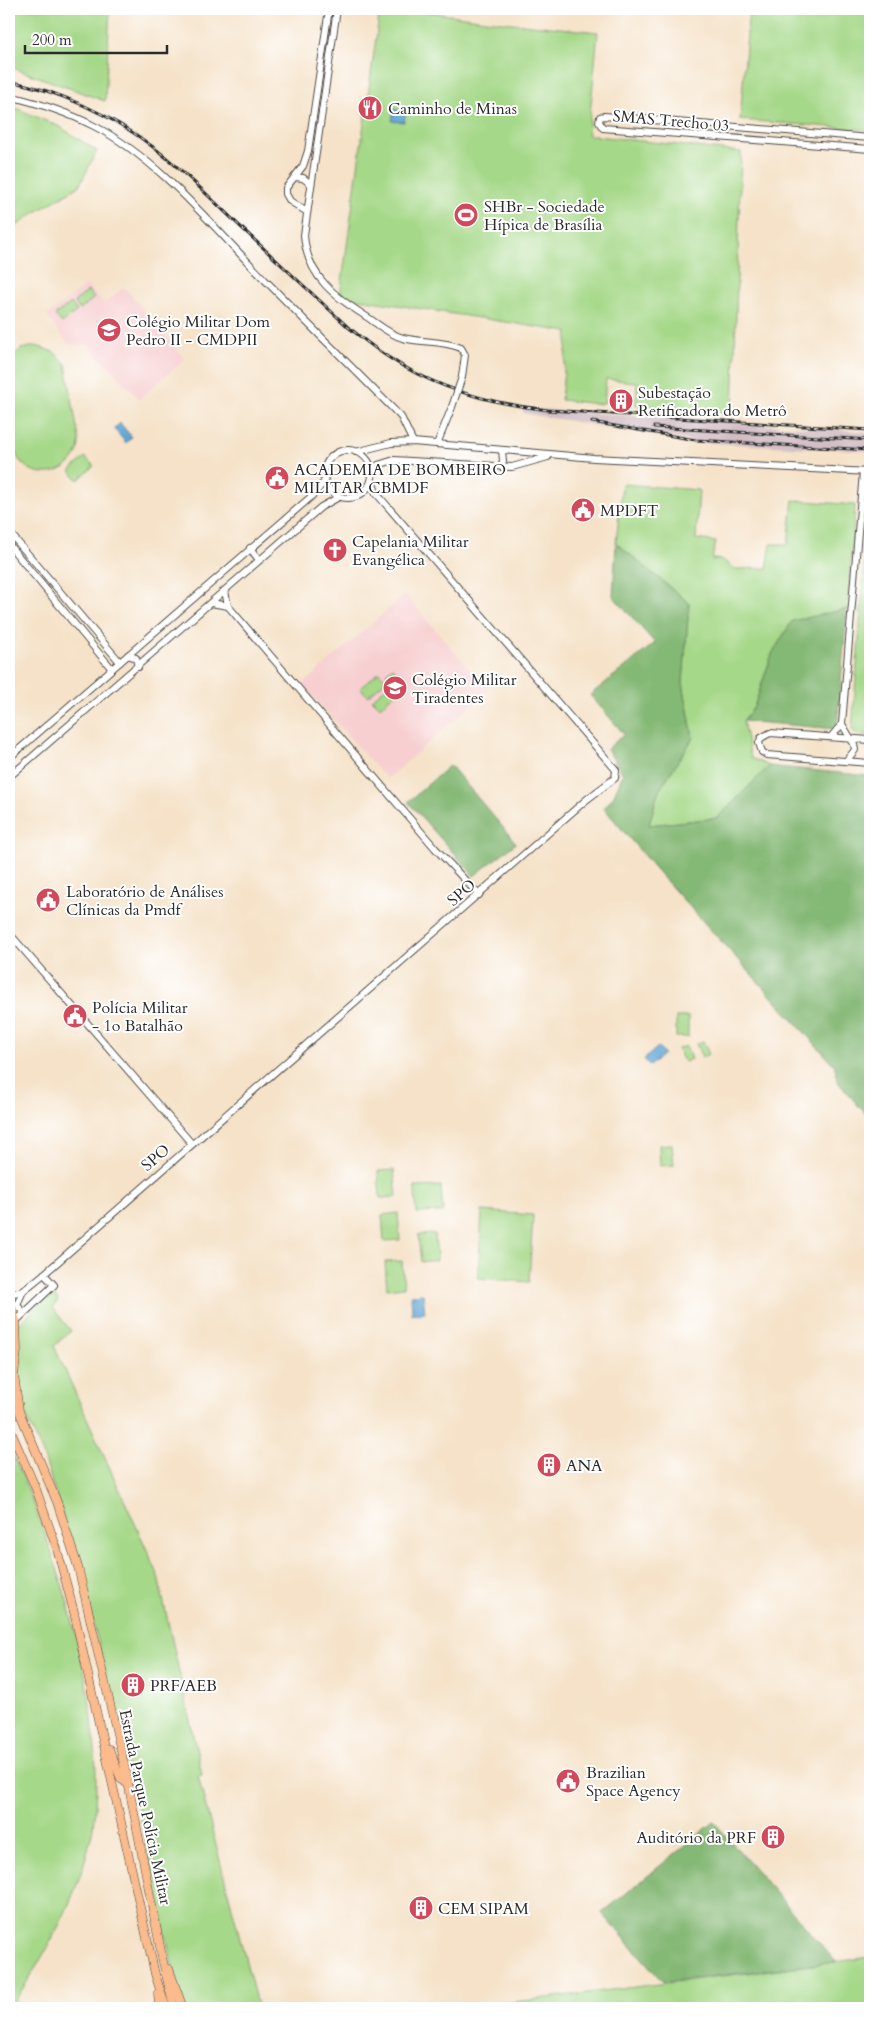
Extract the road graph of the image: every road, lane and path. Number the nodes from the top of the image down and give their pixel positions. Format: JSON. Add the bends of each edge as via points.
{"nodes":[{"id":1,"x":329,"y":9,"type":"edge"},
{"id":2,"x":338,"y":9,"type":"edge"},
{"id":3,"x":9,"y":96,"type":"edge"},
{"id":4,"x":867,"y":138,"type":"edge"},
{"id":5,"x":866,"y":149,"type":"edge"},
{"id":6,"x":295,"y":177,"type":"junction"},
{"id":7,"x":311,"y":184,"type":"junction"},
{"id":8,"x":309,"y":197,"type":"junction"},
{"id":9,"x":296,"y":205,"type":"junction"},
{"id":10,"x":307,"y":212,"type":"junction"},
{"id":11,"x":413,"y":442,"type":"junction"},
{"id":12,"x":437,"y":444,"type":"junction"},
{"id":13,"x":502,"y":450,"type":"junction"},
{"id":14,"x":356,"y":452,"type":"junction"},
{"id":15,"x":552,"y":456,"type":"junction"},
{"id":16,"x":501,"y":467,"type":"junction"},
{"id":17,"x":372,"y":472,"type":"junction"},
{"id":18,"x":867,"y":472,"type":"edge"},
{"id":19,"x":325,"y":480,"type":"junction"},
{"id":20,"x":372,"y":480,"type":"junction"},
{"id":21,"x":365,"y":492,"type":"junction"},
{"id":22,"x":376,"y":493,"type":"junction"},
{"id":23,"x":339,"y":497,"type":"junction"},
{"id":24,"x":9,"y":532,"type":"edge"},
{"id":25,"x":9,"y":545,"type":"edge"},
{"id":26,"x":250,"y":548,"type":"junction"},
{"id":27,"x":259,"y":560,"type":"junction"},
{"id":28,"x":52,"y":583,"type":"junction"},
{"id":29,"x":45,"y":588,"type":"junction"},
{"id":30,"x":225,"y":591,"type":"junction"},
{"id":31,"x":211,"y":602,"type":"junction"},
{"id":32,"x":228,"y":606,"type":"junction"},
{"id":33,"x":91,"y":628,"type":"junction"},
{"id":34,"x":86,"y":638,"type":"junction"},
{"id":35,"x":128,"y":655,"type":"junction"},
{"id":36,"x":120,"y":662,"type":"junction"},
{"id":37,"x":138,"y":667,"type":"junction"},
{"id":38,"x":112,"y":669,"type":"junction"},
{"id":39,"x":70,"y":706,"type":"junction"},
{"id":40,"x":80,"y":716,"type":"junction"},
{"id":41,"x":842,"y":724,"type":"junction"},
{"id":42,"x":830,"y":737,"type":"junction"},
{"id":43,"x":852,"y":739,"type":"junction"},
{"id":44,"x":870,"y":740,"type":"edge"},
{"id":45,"x":9,"y":758,"type":"edge"},
{"id":46,"x":846,"y":761,"type":"junction"},
{"id":47,"x":870,"y":763,"type":"edge"},
{"id":48,"x":9,"y":777,"type":"edge"},
{"id":49,"x":479,"y":894,"type":"junction"},
{"id":50,"x":9,"y":933,"type":"edge"},
{"id":51,"x":192,"y":1144,"type":"junction"},
{"id":52,"x":44,"y":1274,"type":"junction"},
{"id":53,"x":23,"y":1291,"type":"junction"},
{"id":54,"x":9,"y":1295,"type":"edge"},
{"id":55,"x":24,"y":1313,"type":"junction"},
{"id":56,"x":16,"y":1321,"type":"junction"},
{"id":57,"x":9,"y":1427,"type":"edge"},
{"id":58,"x":36,"y":1489,"type":"junction"},
{"id":59,"x":57,"y":1502,"type":"junction"},
{"id":60,"x":57,"y":1549,"type":"junction"},
{"id":61,"x":78,"y":1567,"type":"junction"},
{"id":62,"x":97,"y":1716,"type":"junction"},
{"id":63,"x":128,"y":1784,"type":"junction"},
{"id":64,"x":157,"y":1928,"type":"junction"},
{"id":65,"x":155,"y":1974,"type":"junction"},
{"id":66,"x":159,"y":2008,"type":"edge"},
{"id":67,"x":166,"y":2008,"type":"edge"},
{"id":68,"x":174,"y":2008,"type":"edge"},
{"id":69,"x":183,"y":2008,"type":"edge"}],
"edges":[{"from":1,"to":6,"type":"street","via":[[308,151]]},
{"from":2,"to":7,"type":"street"},
{"from":3,"to":11,"type":"street","via":[[95,126],[147,162],[401,417]]},
{"from":4,"to":5,"type":"street"},
{"from":4,"to":5,"type":"street","name":"SMAS Trecho 03","via":[[604,116],[599,120],[603,128]]},
{"from":6,"to":7,"type":"street"},
{"from":6,"to":9,"type":"street","via":[[286,194]]},
{"from":7,"to":8,"type":"street"},
{"from":8,"to":9,"type":"street","via":[[306,202]]},
{"from":8,"to":10,"type":"street"},
{"from":9,"to":10,"type":"street"},
{"from":10,"to":12,"type":"street","bridge":true,"via":[[304,235],[308,258],[331,292],[398,336],[461,348],[465,355],[462,376]]},
{"from":11,"to":12,"type":"street"},
{"from":11,"to":14,"type":"street","via":[[391,443]]},
{"from":12,"to":13,"type":"street"},
{"from":13,"to":15,"type":"street"},
{"from":13,"to":16,"type":"street"},
{"from":14,"to":17,"type":"street","via":[[367,460]]},
{"from":14,"to":19,"type":"street","via":[[343,451],[332,457],[325,468]]},
{"from":15,"to":16,"type":"street"},
{"from":15,"to":18,"type":"street"},
{"from":16,"to":17,"type":"street","via":[[394,460],[378,464]]},
{"from":17,"to":20,"type":"street"},
{"from":18,"to":41,"type":"street"},
{"from":19,"to":23,"type":"street"},
{"from":19,"to":26,"type":"street","via":[[312,496]]},
{"from":20,"to":21,"type":"street"},
{"from":20,"to":22,"type":"street","name":"SPO"},
{"from":21,"to":22,"type":"street"},
{"from":21,"to":23,"type":"street","via":[[353,498]]},
{"from":22,"to":49,"type":"street","name":"SPO","via":[[616,770],[615,778]]},
{"from":23,"to":27,"type":"street","via":[[321,507]]},
{"from":24,"to":28,"type":"street"},
{"from":25,"to":29,"type":"street"},
{"from":26,"to":27,"type":"street"},
{"from":26,"to":35,"type":"street"},
{"from":27,"to":30,"type":"street"},
{"from":28,"to":29,"type":"street"},
{"from":28,"to":33,"type":"street"},
{"from":29,"to":34,"type":"street"},
{"from":30,"to":31,"type":"street"},
{"from":30,"to":32,"type":"street"},
{"from":31,"to":32,"type":"street"},
{"from":31,"to":37,"type":"street"},
{"from":32,"to":49,"type":"street","via":[[435,848]]},
{"from":33,"to":34,"type":"street"},
{"from":33,"to":36,"type":"street"},
{"from":34,"to":38,"type":"street"},
{"from":35,"to":36,"type":"street"},
{"from":35,"to":37,"type":"street","via":[[136,658]]},
{"from":36,"to":38,"type":"street"},
{"from":37,"to":40,"type":"street"},
{"from":38,"to":39,"type":"street"},
{"from":39,"to":40,"type":"street","via":[[72,713]]},
{"from":39,"to":45,"type":"street"},
{"from":40,"to":48,"type":"street"},
{"from":41,"to":42,"type":"street"},
{"from":41,"to":43,"type":"street"},
{"from":42,"to":43,"type":"street"},
{"from":42,"to":46,"type":"street","via":[[770,733],[759,743],[767,755]]},
{"from":43,"to":44,"type":"street"},
{"from":43,"to":46,"type":"street","via":[[855,750]]},
{"from":46,"to":47,"type":"street"},
{"from":49,"to":51,"type":"street","name":"SPO"},
{"from":50,"to":51,"type":"street"},
{"from":51,"to":52,"type":"street","name":"SPO"},
{"from":52,"to":53,"type":"street","name":"SPO"},
{"from":52,"to":55,"type":"street","via":[[54,1285]]},
{"from":53,"to":54,"type":"street","name":"SPO"},
{"from":53,"to":55,"type":"street","via":[[17,1305]]},
{"from":54,"to":56,"type":"main road","name":"Estrada Parque Polícia Militar"},
{"from":55,"to":56,"type":"street"},
{"from":56,"to":59,"type":"main road","name":"Estrada Parque Polícia Militar","via":[[14,1375],[19,1411]]},
{"from":57,"to":58,"type":"main road","name":"Estrada Parque Polícia Militar"},
{"from":58,"to":59,"type":"main road","via":[[50,1510]]},
{"from":58,"to":60,"type":"main road","name":"Estrada Parque Polícia Militar"},
{"from":59,"to":61,"type":"main road","name":"Estrada Parque Polícia Militar"},
{"from":60,"to":61,"type":"main road","via":[[61,1544],[66,1545]]},
{"from":60,"to":62,"type":"main road","name":"Estrada Parque Polícia Militar"},
{"from":61,"to":63,"type":"main road","name":"Estrada Parque Polícia Militar"},
{"from":62,"to":63,"type":"main road","via":[[117,1771]]},
{"from":62,"to":65,"type":"main road","name":"Estrada Parque Polícia Militar"},
{"from":63,"to":64,"type":"main road","name":"Estrada Parque Polícia Militar"},
{"from":64,"to":68,"type":"main road","name":"Estrada Parque Polícia Militar"},
{"from":64,"to":69,"type":"main road"},
{"from":65,"to":66,"type":"main road"},
{"from":65,"to":67,"type":"main road","name":"Estrada Parque Polícia Militar"}]}
